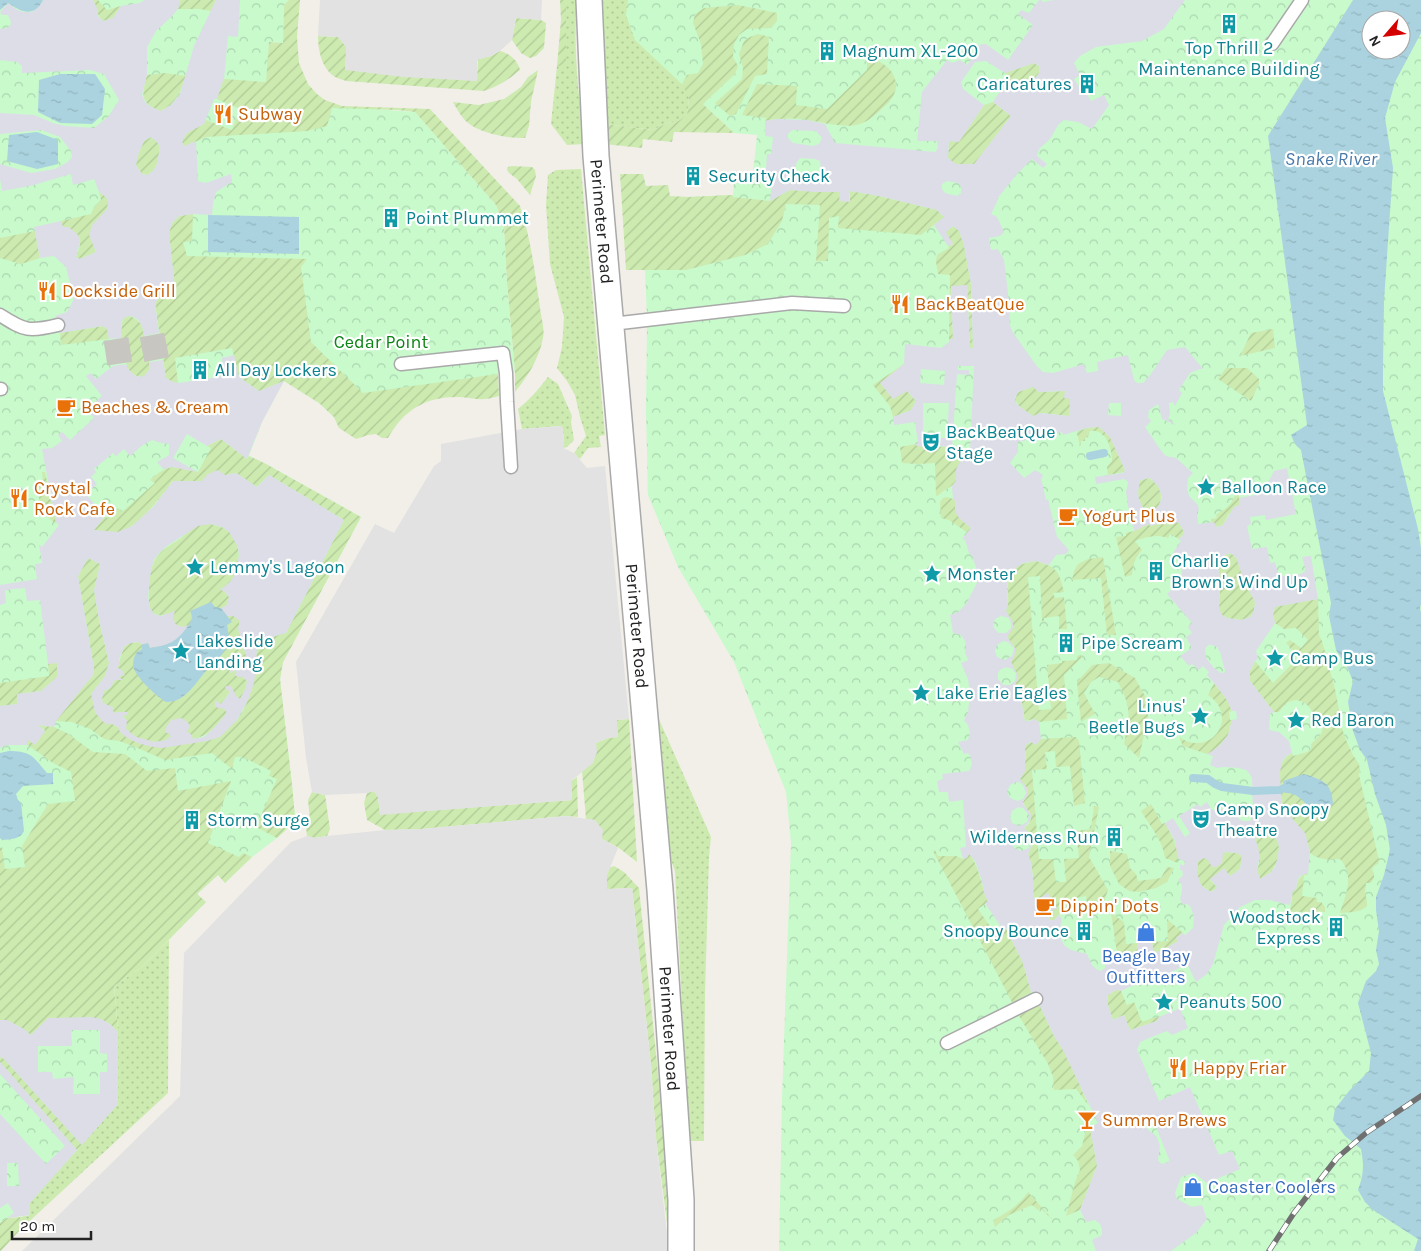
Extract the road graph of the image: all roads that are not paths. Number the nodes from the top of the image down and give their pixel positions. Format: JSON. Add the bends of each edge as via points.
{"nodes":[{"id":1,"x":589,"y":0,"type":"edge"},
{"id":2,"x":1302,"y":0,"type":"edge"},
{"id":3,"x":1272,"y":44,"type":"dead end"},
{"id":4,"x":844,"y":306,"type":"dead end"},
{"id":5,"x":0,"y":314,"type":"edge"},
{"id":6,"x":612,"y":324,"type":"junction"},
{"id":7,"x":58,"y":325,"type":"dead end"},
{"id":8,"x":400,"y":364,"type":"dead end"},
{"id":9,"x":512,"y":468,"type":"dead end"},
{"id":10,"x":1036,"y":999,"type":"dead end"},
{"id":11,"x":947,"y":1043,"type":"dead end"},
{"id":12,"x":681,"y":1251,"type":"edge"}],
"edges":[{"from":1,"to":6,"type":"street","name":"Perimeter Road","via":[[596,156]]},
{"from":2,"to":3,"type":"lane"},
{"from":4,"to":6,"type":"lane","via":[[792,303]]},
{"from":5,"to":7,"type":"lane","via":[[23,328],[36,330]]},
{"from":6,"to":12,"type":"street","name":"Perimeter Road","via":[[660,890],[681,1200]]},
{"from":8,"to":9,"type":"lane","via":[[503,353]]},
{"from":10,"to":11,"type":"lane"}]}
